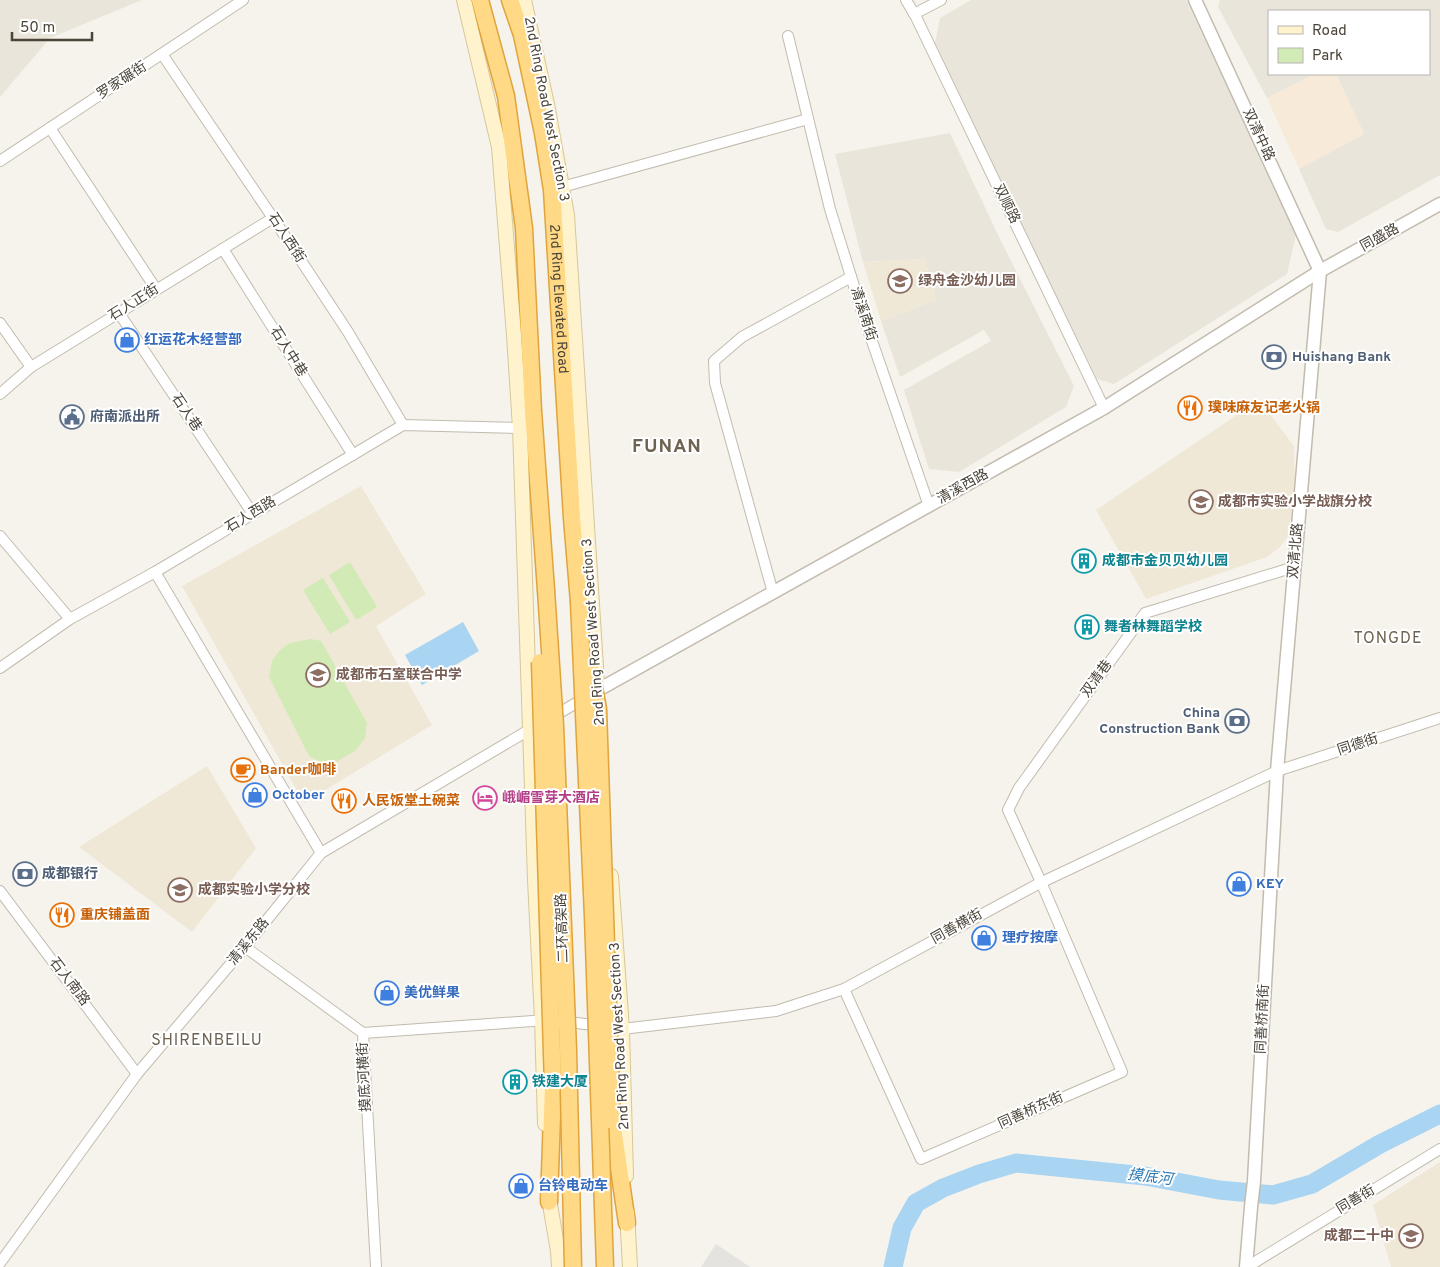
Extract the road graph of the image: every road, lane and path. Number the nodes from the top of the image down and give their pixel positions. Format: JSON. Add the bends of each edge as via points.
{"nodes":[{"id":1,"x":243,"y":0,"type":"edge"},
{"id":2,"x":464,"y":0,"type":"edge"},
{"id":3,"x":480,"y":0,"type":"edge"},
{"id":4,"x":510,"y":0,"type":"edge"},
{"id":5,"x":524,"y":0,"type":"edge"},
{"id":6,"x":906,"y":0,"type":"edge"},
{"id":7,"x":941,"y":0,"type":"edge"},
{"id":8,"x":1195,"y":0,"type":"edge"},
{"id":9,"x":914,"y":14,"type":"junction"},
{"id":10,"x":788,"y":36,"type":"dead end"},
{"id":11,"x":162,"y":54,"type":"junction"},
{"id":12,"x":808,"y":119,"type":"junction"},
{"id":13,"x":50,"y":128,"type":"junction"},
{"id":14,"x":0,"y":161,"type":"edge"},
{"id":15,"x":562,"y":188,"type":"junction"},
{"id":16,"x":1440,"y":204,"type":"edge"},
{"id":17,"x":273,"y":218,"type":"junction"},
{"id":18,"x":223,"y":249,"type":"junction"},
{"id":19,"x":1320,"y":271,"type":"junction"},
{"id":20,"x":851,"y":277,"type":"junction"},
{"id":21,"x":156,"y":289,"type":"junction"},
{"id":22,"x":119,"y":313,"type":"junction"},
{"id":23,"x":0,"y":323,"type":"edge"},
{"id":24,"x":30,"y":366,"type":"junction"},
{"id":25,"x":0,"y":394,"type":"edge"},
{"id":26,"x":1104,"y":408,"type":"junction"},
{"id":27,"x":403,"y":425,"type":"junction"},
{"id":28,"x":520,"y":428,"type":"junction"},
{"id":29,"x":353,"y":455,"type":"junction"},
{"id":30,"x":929,"y":506,"type":"junction"},
{"id":31,"x":253,"y":514,"type":"junction"},
{"id":32,"x":0,"y":536,"type":"edge"},
{"id":33,"x":1294,"y":566,"type":"junction"},
{"id":34,"x":155,"y":572,"type":"junction"},
{"id":35,"x":546,"y":590,"type":"junction"},
{"id":36,"x":773,"y":592,"type":"junction"},
{"id":37,"x":579,"y":602,"type":"junction"},
{"id":38,"x":70,"y":619,"type":"junction"},
{"id":39,"x":0,"y":668,"type":"edge"},
{"id":40,"x":598,"y":690,"type":"junction"},
{"id":41,"x":1440,"y":718,"type":"edge"},
{"id":42,"x":531,"y":730,"type":"junction"},
{"id":43,"x":1277,"y":771,"type":"junction"},
{"id":44,"x":321,"y":852,"type":"junction"},
{"id":45,"x":1042,"y":882,"type":"junction"},
{"id":46,"x":0,"y":891,"type":"edge"},
{"id":47,"x":245,"y":947,"type":"junction"},
{"id":48,"x":844,"y":989,"type":"junction"},
{"id":49,"x":542,"y":1019,"type":"junction"},
{"id":50,"x":622,"y":1029,"type":"junction"},
{"id":51,"x":362,"y":1033,"type":"junction"},
{"id":52,"x":137,"y":1074,"type":"junction"},
{"id":53,"x":1440,"y":1149,"type":"edge"},
{"id":54,"x":549,"y":1202,"type":"junction"},
{"id":55,"x":628,"y":1223,"type":"junction"},
{"id":56,"x":0,"y":1263,"type":"edge"},
{"id":57,"x":376,"y":1267,"type":"edge"},
{"id":58,"x":558,"y":1267,"type":"edge"},
{"id":59,"x":574,"y":1267,"type":"edge"},
{"id":60,"x":605,"y":1267,"type":"edge"},
{"id":61,"x":630,"y":1267,"type":"edge"},
{"id":62,"x":1246,"y":1267,"type":"edge"}],
"edges":[{"from":1,"to":11,"type":"street","name":"罗家碾街"},
{"from":2,"to":28,"type":"main road","via":[[499,147]]},
{"from":3,"to":35,"type":"highway","via":[[506,96],[524,228]]},
{"from":4,"to":37,"type":"highway","name":"2nd Ring Elevated Road","via":[[524,44],[552,190]]},
{"from":5,"to":15,"type":"main road","name":"2nd Ring Road West Section 3"},
{"from":6,"to":9,"type":"street","name":"双顺路"},
{"from":7,"to":9,"type":"street"},
{"from":8,"to":19,"type":"street","name":"双清中路"},
{"from":9,"to":26,"type":"street","name":"双顺路"},
{"from":10,"to":12,"type":"street","name":"清溪南街"},
{"from":11,"to":13,"type":"street","name":"罗家碾街"},
{"from":11,"to":17,"type":"street","name":"石人西街"},
{"from":12,"to":15,"type":"street"},
{"from":12,"to":20,"type":"street","name":"清溪南街"},
{"from":13,"to":14,"type":"street","name":"罗家碾街"},
{"from":13,"to":21,"type":"street"},
{"from":15,"to":40,"type":"main road","name":"2nd Ring Road West Section 3"},
{"from":16,"to":19,"type":"street","name":"同盛路"},
{"from":17,"to":18,"type":"street","name":"石人正街"},
{"from":17,"to":27,"type":"street","name":"石人西街","via":[[348,332]]},
{"from":18,"to":21,"type":"street","name":"石人正街"},
{"from":18,"to":29,"type":"street","name":"石人中巷"},
{"from":19,"to":26,"type":"street","name":"清溪西路"},
{"from":19,"to":33,"type":"street","name":"双清北路"},
{"from":20,"to":30,"type":"street","name":"清溪南街"},
{"from":20,"to":36,"type":"street","via":[[742,337],[714,361],[715,383]]},
{"from":21,"to":22,"type":"street","name":"石人正街"},
{"from":22,"to":24,"type":"street","name":"石人正街"},
{"from":22,"to":31,"type":"street","name":"石人巷"},
{"from":23,"to":24,"type":"street"},
{"from":24,"to":25,"type":"street","name":"石人正街"},
{"from":26,"to":30,"type":"street","name":"清溪西路"},
{"from":27,"to":28,"type":"street"},
{"from":27,"to":29,"type":"street","name":"石人西路"},
{"from":28,"to":42,"type":"main road"},
{"from":29,"to":31,"type":"street","name":"石人西路"},
{"from":30,"to":36,"type":"street","name":"清溪西路"},
{"from":31,"to":34,"type":"street","name":"石人西路"},
{"from":32,"to":38,"type":"street"},
{"from":33,"to":43,"type":"street","name":"双清北路"},
{"from":33,"to":45,"type":"street","name":"双清巷","via":[[1145,613],[1019,788],[1008,810]]},
{"from":34,"to":38,"type":"street","name":"石人西路"},
{"from":34,"to":44,"type":"street"},
{"from":35,"to":54,"type":"highway","bridge":true,"via":[[539,633],[553,1086]]},
{"from":35,"to":59,"type":"highway","name":"二环高架路","bridge":true,"via":[[556,736]]},
{"from":36,"to":40,"type":"street","name":"清溪西路"},
{"from":37,"to":55,"type":"highway","bridge":true,"via":[[598,710],[612,1120]]},
{"from":37,"to":60,"type":"highway","bridge":true},
{"from":38,"to":39,"type":"street","name":"石人西路"},
{"from":40,"to":42,"type":"street","name":"清溪东路"},
{"from":40,"to":50,"type":"main road","name":"2nd Ring Road West Section 3"},
{"from":41,"to":43,"type":"street","name":"同德街"},
{"from":42,"to":44,"type":"street","name":"清溪东路"},
{"from":42,"to":49,"type":"main road"},
{"from":43,"to":45,"type":"street","name":"同善横街"},
{"from":43,"to":62,"type":"street","name":"同善桥南街","via":[[1254,1181]]},
{"from":44,"to":47,"type":"street","name":"清溪东路"},
{"from":45,"to":48,"type":"street","name":"同善横街"},
{"from":45,"to":48,"type":"street","name":"同善桥东街","via":[[1122,1072],[921,1159]]},
{"from":46,"to":52,"type":"street","name":"石人南路"},
{"from":47,"to":51,"type":"street","name":"摸底河横街"},
{"from":47,"to":52,"type":"street","name":"清溪东路"},
{"from":48,"to":50,"type":"street","name":"同善横街","via":[[776,1011]]},
{"from":49,"to":50,"type":"street","name":"同善横街"},
{"from":49,"to":51,"type":"street","name":"同善横街"},
{"from":49,"to":54,"type":"main road"},
{"from":50,"to":55,"type":"main road","name":"2nd Ring Road West Section 3"},
{"from":51,"to":57,"type":"street","name":"摸底河横街"},
{"from":52,"to":56,"type":"street","name":"清溪东路"},
{"from":53,"to":62,"type":"street","name":"同善街"},
{"from":54,"to":58,"type":"main road"},
{"from":55,"to":61,"type":"main road","name":"2nd Ring Road West Section 3"}]}
